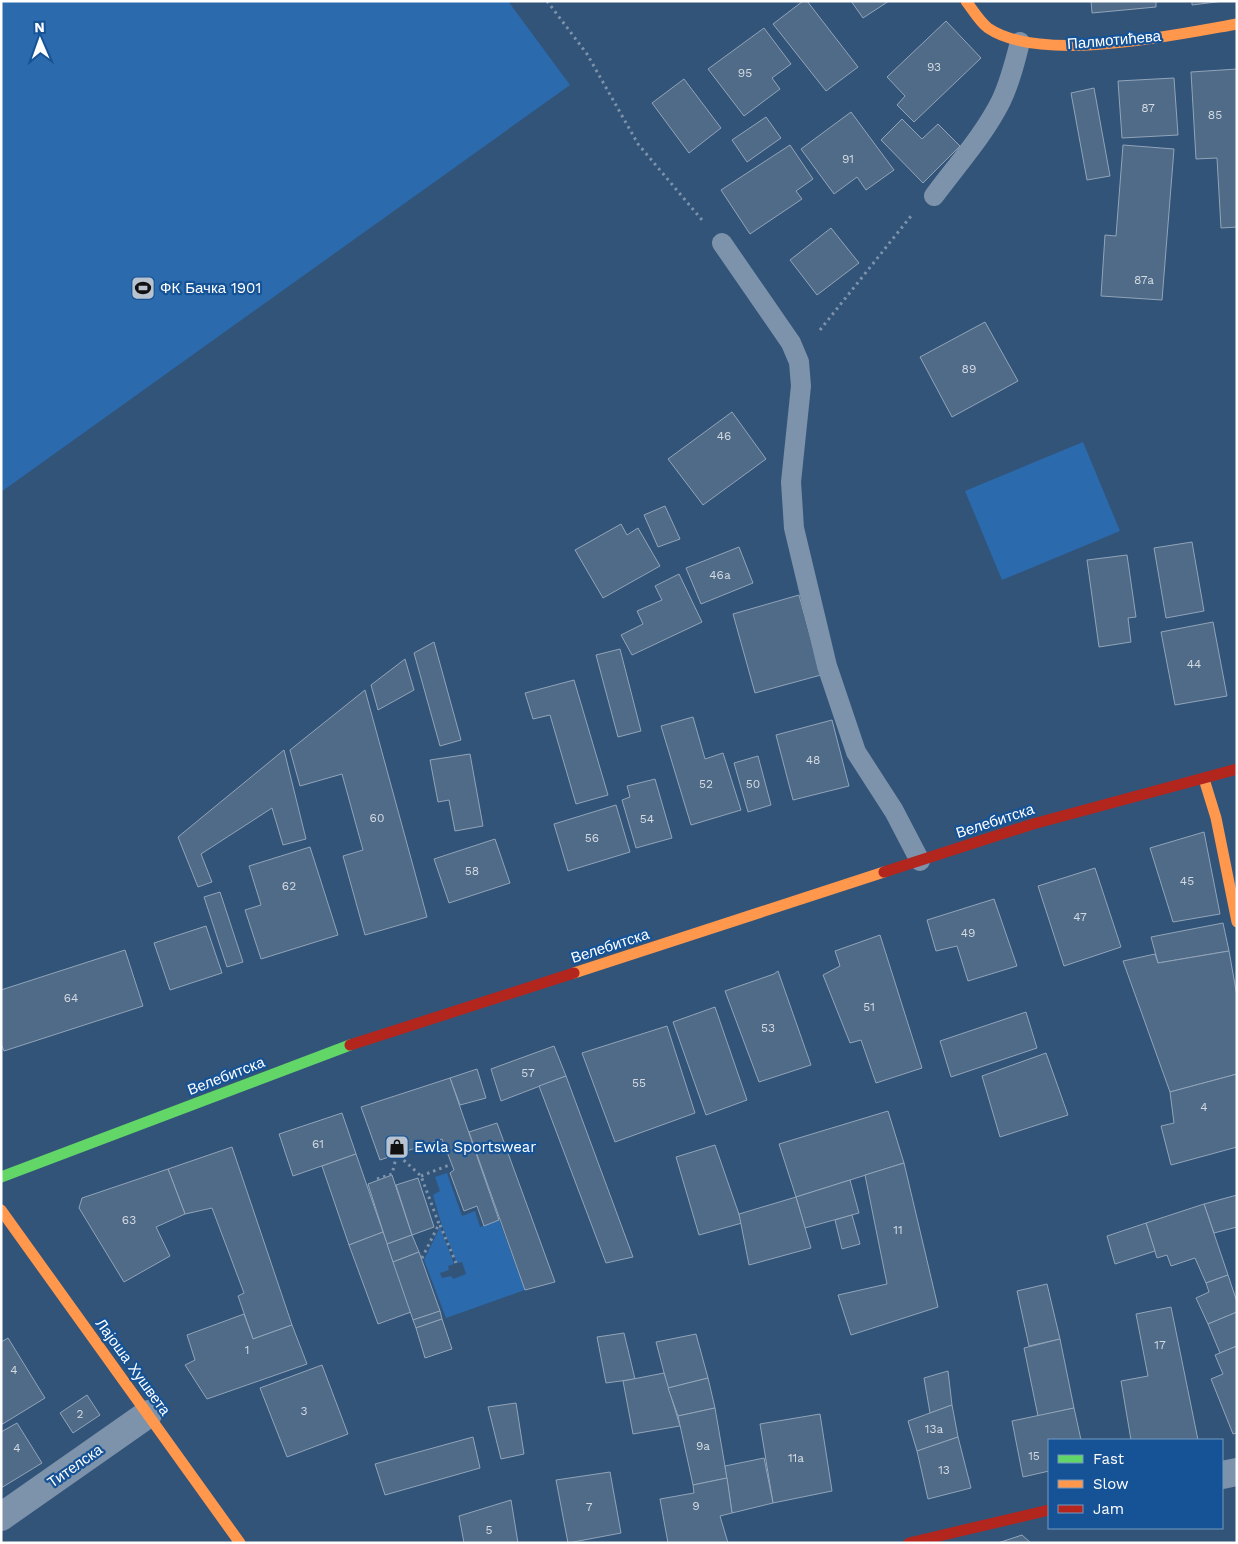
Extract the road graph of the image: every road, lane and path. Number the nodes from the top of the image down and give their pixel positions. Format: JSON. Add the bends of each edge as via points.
{"nodes":[{"id":1,"x":547,"y":1,"type":"edge"},
{"id":2,"x":966,"y":1,"type":"edge"},
{"id":3,"x":1237,"y":24,"type":"edge"},
{"id":4,"x":1020,"y":42,"type":"junction"},
{"id":5,"x":934,"y":196,"type":"joint"},
{"id":6,"x":722,"y":243,"type":"joint"},
{"id":7,"x":799,"y":362,"type":"junction"},
{"id":8,"x":1237,"y":769,"type":"edge"},
{"id":9,"x":1204,"y":779,"type":"junction"},
{"id":10,"x":920,"y":861,"type":"junction"},
{"id":11,"x":1237,"y":922,"type":"edge"},
{"id":12,"x":452,"y":1164,"type":"dead end"},
{"id":13,"x":421,"y":1176,"type":"junction"},
{"id":14,"x":1,"y":1177,"type":"edge"},
{"id":15,"x":377,"y":1179,"type":"dead end"},
{"id":16,"x":1,"y":1210,"type":"edge"},
{"id":17,"x":440,"y":1224,"type":"junction"},
{"id":18,"x":421,"y":1260,"type":"dead end"},
{"id":19,"x":456,"y":1263,"type":"dead end"},
{"id":20,"x":148,"y":1414,"type":"junction"},
{"id":21,"x":1237,"y":1472,"type":"edge"},
{"id":22,"x":1223,"y":1475,"type":"edge"},
{"id":23,"x":1048,"y":1510,"type":"edge"},
{"id":24,"x":1,"y":1517,"type":"edge"},
{"id":25,"x":240,"y":1543,"type":"edge"},
{"id":26,"x":909,"y":1543,"type":"edge"}],
"edges":[{"from":1,"to":6,"type":"path","via":[[587,54],[638,144]]},
{"from":2,"to":4,"type":"street","name":"Палмотићева","via":[[988,29]]},
{"from":3,"to":4,"type":"street","name":"Палмотићева","via":[[1135,42],[1056,45]]},
{"from":4,"to":5,"type":"lane","via":[[1001,101],[988,124]]},
{"from":5,"to":7,"type":"path","via":[[914,213],[829,316]]},
{"from":6,"to":7,"type":"lane","via":[[791,343]]},
{"from":7,"to":10,"type":"lane","via":[[801,386],[791,482],[794,528],[824,657],[856,752],[894,811]]},
{"from":8,"to":9,"type":"street","name":"Велебитска"},
{"from":9,"to":10,"type":"street","name":"Велебитска","via":[[1033,824]]},
{"from":9,"to":11,"type":"street","via":[[1216,818]]},
{"from":10,"to":14,"type":"street","name":"Велебитска","via":[[332,1052]]},
{"from":12,"to":13,"type":"path"},
{"from":13,"to":15,"type":"path","via":[[396,1154],[392,1174]]},
{"from":13,"to":17,"type":"path"},
{"from":16,"to":20,"type":"street","name":"Лајоша Хушвета"},
{"from":17,"to":18,"type":"path"},
{"from":17,"to":19,"type":"path"},
{"from":20,"to":24,"type":"street","name":"Тителска"},
{"from":20,"to":25,"type":"street","name":"Лајоша Хушвета"},
{"from":21,"to":22,"type":"street"},
{"from":23,"to":26,"type":"street"}]}
